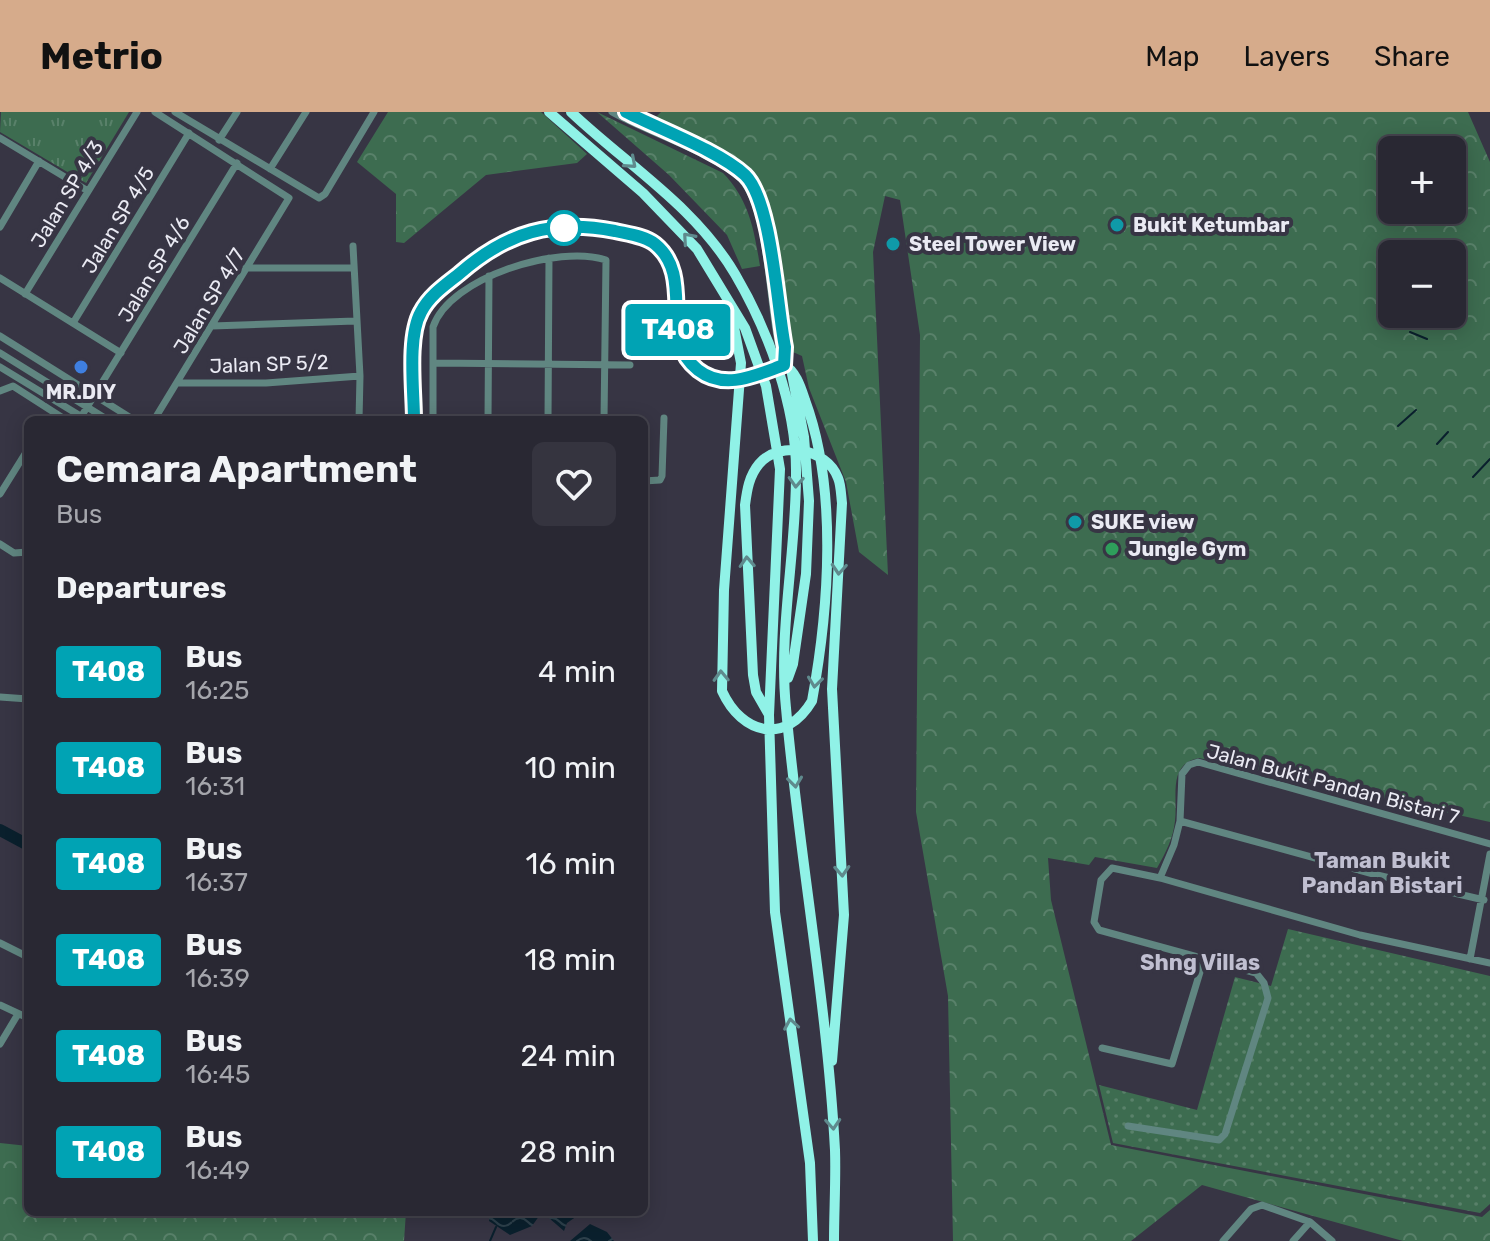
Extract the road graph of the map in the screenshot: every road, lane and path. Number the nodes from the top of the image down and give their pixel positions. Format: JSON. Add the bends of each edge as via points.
{"nodes":[{"id":1,"x":137,"y":112,"type":"edge"},
{"id":2,"x":155,"y":112,"type":"edge"},
{"id":3,"x":175,"y":112,"type":"edge"},
{"id":4,"x":237,"y":112,"type":"edge"},
{"id":5,"x":306,"y":112,"type":"edge"},
{"id":6,"x":374,"y":112,"type":"edge"},
{"id":7,"x":549,"y":112,"type":"edge"},
{"id":8,"x":571,"y":112,"type":"edge"},
{"id":9,"x":612,"y":112,"type":"edge"},
{"id":10,"x":626,"y":112,"type":"edge"},
{"id":11,"x":189,"y":133,"type":"junction"},
{"id":12,"x":0,"y":138,"type":"edge"},
{"id":13,"x":219,"y":140,"type":"junction"},
{"id":14,"x":39,"y":161,"type":"junction"},
{"id":15,"x":237,"y":163,"type":"junction"},
{"id":16,"x":270,"y":169,"type":"junction"},
{"id":17,"x":88,"y":191,"type":"junction"},
{"id":18,"x":0,"y":227,"type":"edge"},
{"id":19,"x":353,"y":246,"type":"dead end"},
{"id":20,"x":549,"y":258,"type":"junction"},
{"id":21,"x":246,"y":268,"type":"junction"},
{"id":22,"x":354,"y":268,"type":"junction"},
{"id":23,"x":489,"y":276,"type":"junction"},
{"id":24,"x":0,"y":278,"type":"edge"},
{"id":25,"x":719,"y":280,"type":"junction"},
{"id":26,"x":25,"y":294,"type":"junction"},
{"id":27,"x":355,"y":321,"type":"junction"},
{"id":28,"x":73,"y":323,"type":"junction"},
{"id":29,"x":212,"y":326,"type":"junction"},
{"id":30,"x":0,"y":336,"type":"edge"},
{"id":31,"x":0,"y":353,"type":"edge"},
{"id":32,"x":121,"y":353,"type":"junction"},
{"id":33,"x":488,"y":362,"type":"junction"},
{"id":34,"x":434,"y":363,"type":"junction"},
{"id":35,"x":548,"y":365,"type":"junction"},
{"id":36,"x":604,"y":365,"type":"junction"},
{"id":37,"x":630,"y":365,"type":"dead end"},
{"id":38,"x":784,"y":365,"type":"junction"},
{"id":39,"x":0,"y":367,"type":"edge"},
{"id":40,"x":792,"y":373,"type":"junction"},
{"id":41,"x":360,"y":376,"type":"junction"},
{"id":42,"x":178,"y":383,"type":"junction"},
{"id":43,"x":0,"y":391,"type":"edge"},
{"id":44,"x":96,"y":394,"type":"junction"},
{"id":45,"x":86,"y":409,"type":"junction"},
{"id":46,"x":51,"y":411,"type":"junction"},
{"id":47,"x":48,"y":416,"type":"edge"},
{"id":48,"x":59,"y":416,"type":"edge"},
{"id":49,"x":81,"y":416,"type":"edge"},
{"id":50,"x":84,"y":416,"type":"edge"},
{"id":51,"x":100,"y":416,"type":"edge"},
{"id":52,"x":127,"y":416,"type":"edge"},
{"id":53,"x":157,"y":416,"type":"edge"},
{"id":54,"x":359,"y":416,"type":"edge"},
{"id":55,"x":414,"y":416,"type":"edge"},
{"id":56,"x":433,"y":416,"type":"edge"},
{"id":57,"x":488,"y":416,"type":"edge"},
{"id":58,"x":548,"y":416,"type":"edge"},
{"id":59,"x":604,"y":416,"type":"edge"},
{"id":60,"x":664,"y":418,"type":"dead end"},
{"id":61,"x":24,"y":455,"type":"edge"},
{"id":62,"x":648,"y":481,"type":"edge"},
{"id":63,"x":0,"y":494,"type":"edge"},
{"id":64,"x":0,"y":544,"type":"edge"},
{"id":65,"x":24,"y":552,"type":"edge"},
{"id":66,"x":785,"y":688,"type":"junction"},
{"id":67,"x":0,"y":697,"type":"edge"},
{"id":68,"x":24,"y":699,"type":"edge"},
{"id":69,"x":769,"y":715,"type":"junction"},
{"id":70,"x":1180,"y":821,"type":"junction"},
{"id":71,"x":1490,"y":844,"type":"edge"},
{"id":72,"x":1490,"y":854,"type":"edge"},
{"id":73,"x":1160,"y":878,"type":"junction"},
{"id":74,"x":1484,"y":900,"type":"junction"},
{"id":75,"x":0,"y":943,"type":"edge"},
{"id":76,"x":24,"y":955,"type":"edge"},
{"id":77,"x":1204,"y":959,"type":"junction"},
{"id":78,"x":1470,"y":959,"type":"junction"},
{"id":79,"x":1490,"y":963,"type":"edge"},
{"id":80,"x":0,"y":1005,"type":"edge"},
{"id":81,"x":18,"y":1014,"type":"junction"},
{"id":82,"x":24,"y":1016,"type":"edge"},
{"id":83,"x":0,"y":1044,"type":"edge"},
{"id":84,"x":1102,"y":1048,"type":"dead end"},
{"id":85,"x":830,"y":1087,"type":"junction"},
{"id":86,"x":1128,"y":1126,"type":"dead end"},
{"id":87,"x":1310,"y":1222,"type":"junction"},
{"id":88,"x":813,"y":1241,"type":"edge"},
{"id":89,"x":834,"y":1241,"type":"edge"},
{"id":90,"x":1223,"y":1241,"type":"edge"},
{"id":91,"x":1293,"y":1241,"type":"edge"},
{"id":92,"x":1332,"y":1241,"type":"edge"}],
"edges":[{"from":1,"to":17,"type":"street","name":"Jalan SP 4/3"},
{"from":2,"to":11,"type":"street"},
{"from":3,"to":13,"type":"street"},
{"from":4,"to":13,"type":"street"},
{"from":5,"to":16,"type":"street"},
{"from":6,"to":16,"type":"street","via":[[319,198]]},
{"from":25,"to":7,"type":"highway","one_way":true,"via":[[673,221]]},
{"from":8,"to":66,"type":"highway","one_way":true,"via":[[711,240],[735,274],[772,356],[797,470]]},
{"from":9,"to":38,"type":"street","via":[[726,168],[746,186],[764,240]]},
{"from":10,"to":38,"type":"street","via":[[728,163],[751,182],[770,237]]},
{"from":11,"to":15,"type":"street"},
{"from":11,"to":28,"type":"street","name":"Jalan SP 4/5"},
{"from":12,"to":14,"type":"street"},
{"from":13,"to":16,"type":"street"},
{"from":14,"to":17,"type":"street"},
{"from":14,"to":18,"type":"street"},
{"from":15,"to":21,"type":"street","name":"Jalan SP 4/7","via":[[289,198]]},
{"from":15,"to":32,"type":"street","name":"Jalan SP 4/6"},
{"from":17,"to":26,"type":"street","name":"Jalan SP 4/3"},
{"from":19,"to":22,"type":"street"},
{"from":20,"to":23,"type":"street"},
{"from":20,"to":35,"type":"street"},
{"from":20,"to":36,"type":"street","via":[[606,260]]},
{"from":21,"to":22,"type":"street"},
{"from":21,"to":29,"type":"street","name":"Jalan SP 4/7"},
{"from":22,"to":27,"type":"street"},
{"from":23,"to":33,"type":"street"},
{"from":23,"to":34,"type":"street","via":[[436,316]]},
{"from":24,"to":26,"type":"street"},
{"from":40,"to":25,"type":"highway","one_way":true,"via":[[817,432],[824,474],[824,580],[812,701],[794,724],[773,730],[743,721],[722,691],[741,363],[738,336]]},
{"from":25,"to":69,"type":"highway","via":[[745,328],[766,386],[780,469]]},
{"from":26,"to":28,"type":"street"},
{"from":27,"to":29,"type":"street"},
{"from":27,"to":41,"type":"street"},
{"from":28,"to":32,"type":"street"},
{"from":29,"to":42,"type":"street","name":"Jalan SP 4/7"},
{"from":30,"to":44,"type":"street"},
{"from":31,"to":45,"type":"street"},
{"from":32,"to":44,"type":"street","name":"Jalan SP 4/6"},
{"from":33,"to":34,"type":"street"},
{"from":33,"to":35,"type":"street"},
{"from":33,"to":57,"type":"street"},
{"from":34,"to":56,"type":"street"},
{"from":35,"to":36,"type":"street"},
{"from":35,"to":58,"type":"street"},
{"from":36,"to":37,"type":"street"},
{"from":36,"to":59,"type":"street"},
{"from":38,"to":40,"type":"highway"},
{"from":38,"to":55,"type":"street","via":[[739,381],[699,371],[684,355],[678,334],[677,278],[669,258],[653,242],[600,228],[542,229],[493,246],[422,310],[415,326]]},
{"from":39,"to":49,"type":"street"},
{"from":40,"to":66,"type":"highway","via":[[808,467],[809,537],[793,664]]},
{"from":41,"to":42,"type":"street","name":"Jalan SP 5/2"},
{"from":41,"to":54,"type":"street"},
{"from":42,"to":53,"type":"street","name":"Jalan SP 4/7"},
{"from":43,"to":46,"type":"street","via":[[13,386]]},
{"from":44,"to":45,"type":"street","name":"Jalan SP 4/6"},
{"from":44,"to":52,"type":"street"},
{"from":45,"to":50,"type":"street","name":"Jalan SP 4/6"},
{"from":45,"to":51,"type":"street"},
{"from":46,"to":47,"type":"street"},
{"from":46,"to":48,"type":"street"},
{"from":60,"to":62,"type":"street","via":[[662,476]]},
{"from":61,"to":63,"type":"street"},
{"from":64,"to":65,"type":"street"},
{"from":66,"to":85,"type":"highway","one_way":true},
{"from":67,"to":68,"type":"street"},
{"from":69,"to":85,"type":"highway","one_way":true,"via":[[753,675],[745,505],[750,478],[775,452],[817,455],[829,462],[838,478],[842,503],[832,689],[844,915]]},
{"from":88,"to":69,"type":"highway","one_way":true,"via":[[810,1163],[775,912]]},
{"from":70,"to":71,"type":"street","name":"Jalan Bukit Pandan Bistari 7","via":[[1182,774],[1198,762]]},
{"from":70,"to":73,"type":"street","name":"Jalan Bukit Pandan Bistari 7"},
{"from":70,"to":74,"type":"street"},
{"from":72,"to":74,"type":"street"},
{"from":73,"to":77,"type":"street","via":[[1110,869],[1101,880],[1097,928]]},
{"from":73,"to":78,"type":"street","via":[[1311,923]]},
{"from":74,"to":78,"type":"street"},
{"from":75,"to":76,"type":"street"},
{"from":77,"to":84,"type":"street","via":[[1172,1064]]},
{"from":77,"to":86,"type":"street","via":[[1256,973],[1268,998],[1225,1134],[1219,1140]]},
{"from":78,"to":79,"type":"street"},
{"from":80,"to":81,"type":"street"},
{"from":81,"to":82,"type":"street"},
{"from":81,"to":83,"type":"street"},
{"from":85,"to":89,"type":"highway","one_way":true},
{"from":87,"to":90,"type":"street","via":[[1257,1205]]},
{"from":87,"to":91,"type":"street"},
{"from":87,"to":92,"type":"street"}]}
